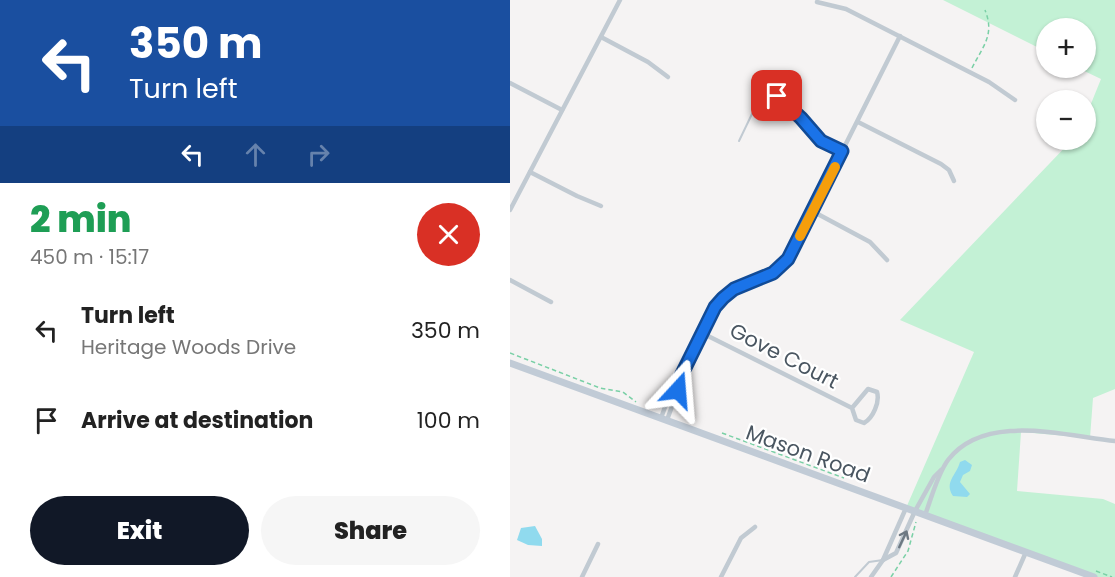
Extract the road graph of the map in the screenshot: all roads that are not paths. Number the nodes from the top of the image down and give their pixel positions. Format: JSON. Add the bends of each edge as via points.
{"nodes":[{"id":1,"x":620,"y":0,"type":"edge"},
{"id":2,"x":817,"y":2,"type":"dead end"},
{"id":3,"x":900,"y":36,"type":"junction"},
{"id":4,"x":601,"y":38,"type":"junction"},
{"id":5,"x":668,"y":77,"type":"dead end"},
{"id":6,"x":510,"y":82,"type":"edge"},
{"id":7,"x":762,"y":93,"type":"joint"},
{"id":8,"x":1015,"y":100,"type":"dead end"},
{"id":9,"x":562,"y":110,"type":"junction"},
{"id":10,"x":858,"y":122,"type":"junction"},
{"id":11,"x":740,"y":141,"type":"dead end"},
{"id":12,"x":842,"y":151,"type":"junction"},
{"id":13,"x":530,"y":172,"type":"junction"},
{"id":14,"x":954,"y":181,"type":"dead end"},
{"id":15,"x":601,"y":206,"type":"dead end"},
{"id":16,"x":510,"y":210,"type":"edge"},
{"id":17,"x":814,"y":212,"type":"junction"},
{"id":18,"x":887,"y":260,"type":"dead end"},
{"id":19,"x":510,"y":280,"type":"edge"},
{"id":20,"x":551,"y":302,"type":"dead end"},
{"id":21,"x":702,"y":333,"type":"junction"},
{"id":22,"x":510,"y":363,"type":"edge"},
{"id":23,"x":852,"y":408,"type":"junction"},
{"id":24,"x":664,"y":419,"type":"junction"},
{"id":25,"x":1115,"y":441,"type":"edge"},
{"id":26,"x":943,"y":468,"type":"junction"},
{"id":27,"x":906,"y":508,"type":"junction"},
{"id":28,"x":915,"y":511,"type":"junction"},
{"id":29,"x":925,"y":515,"type":"junction"},
{"id":30,"x":755,"y":527,"type":"dead end"},
{"id":31,"x":598,"y":544,"type":"dead end"},
{"id":32,"x":1026,"y":552,"type":"junction"},
{"id":33,"x":883,"y":560,"type":"junction"},
{"id":34,"x":582,"y":577,"type":"edge"},
{"id":35,"x":721,"y":577,"type":"edge"},
{"id":36,"x":855,"y":577,"type":"edge"},
{"id":37,"x":871,"y":577,"type":"edge"},
{"id":38,"x":1015,"y":577,"type":"edge"},
{"id":39,"x":1094,"y":577,"type":"edge"}],
"edges":[{"from":1,"to":4,"type":"street"},
{"from":2,"to":3,"type":"street","via":[[846,9]]},
{"from":3,"to":8,"type":"street"},
{"from":3,"to":10,"type":"street"},
{"from":4,"to":5,"type":"street"},
{"from":4,"to":9,"type":"street"},
{"from":6,"to":9,"type":"street"},
{"from":7,"to":11,"type":"lane"},
{"from":7,"to":12,"type":"street","via":[[777,96],[821,141]]},
{"from":9,"to":13,"type":"street"},
{"from":10,"to":12,"type":"street"},
{"from":10,"to":14,"type":"street","via":[[941,164]]},
{"from":12,"to":17,"type":"street"},
{"from":13,"to":15,"type":"street"},
{"from":13,"to":16,"type":"street"},
{"from":17,"to":18,"type":"street","via":[[870,242]]},
{"from":17,"to":21,"type":"street","via":[[788,259],[773,273],[734,289],[723,298]]},
{"from":19,"to":20,"type":"street"},
{"from":21,"to":23,"type":"street","name":"Gove Court"},
{"from":21,"to":24,"type":"street"},
{"from":22,"to":24,"type":"main road","name":"Mason Road"},
{"from":23,"to":23,"type":"street","name":"Gove Court","via":[[868,389],[877,392],[879,399],[864,423],[856,420]]},
{"from":24,"to":27,"type":"main road","name":"Mason Road"},
{"from":25,"to":26,"type":"street","via":[[1027,432],[997,433],[961,448]]},
{"from":26,"to":28,"type":"street"},
{"from":26,"to":29,"type":"street"},
{"from":27,"to":28,"type":"main road","name":"Mason Road"},
{"from":27,"to":33,"type":"street"},
{"from":28,"to":29,"type":"main road","name":"Mason Road"},
{"from":33,"to":28,"type":"street","one_way":true,"via":[[896,553]]},
{"from":29,"to":32,"type":"main road","name":"Mason Road"},
{"from":30,"to":35,"type":"street","via":[[741,538]]},
{"from":31,"to":34,"type":"street"},
{"from":32,"to":38,"type":"street"},
{"from":32,"to":39,"type":"main road","name":"Mason Road"},
{"from":33,"to":36,"type":"lane","via":[[869,562]]},
{"from":33,"to":37,"type":"street"}]}
